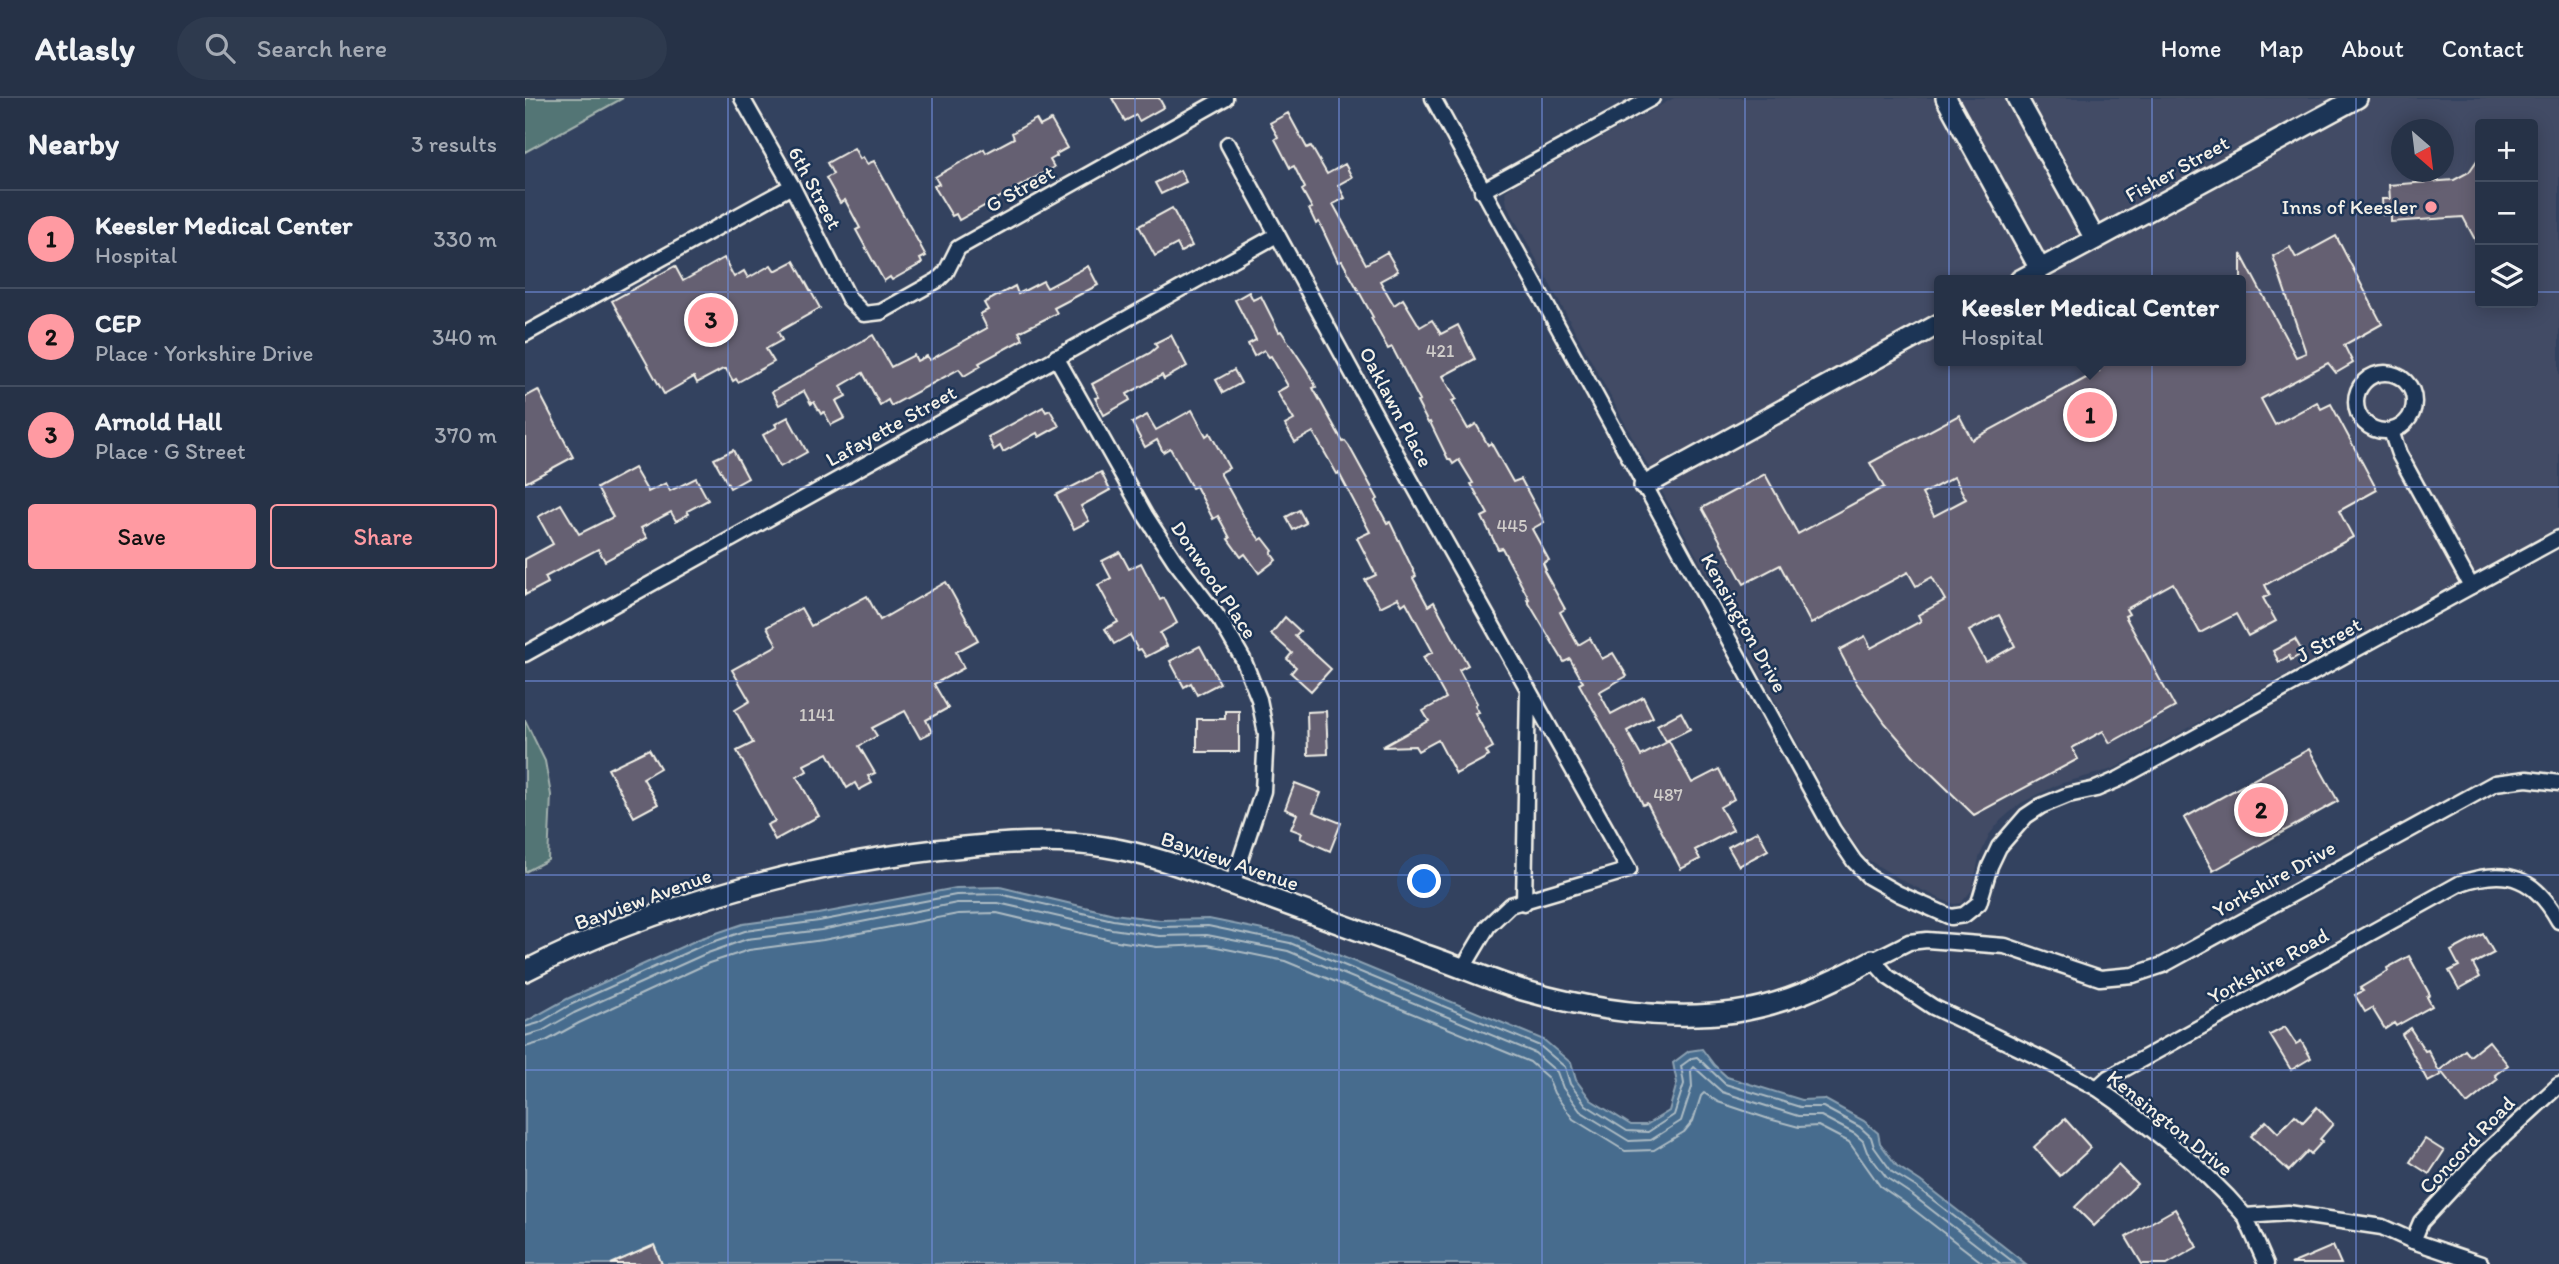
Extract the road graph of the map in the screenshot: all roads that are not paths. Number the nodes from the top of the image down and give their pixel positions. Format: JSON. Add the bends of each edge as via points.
{"nodes":[{"id":1,"x":742,"y":98,"type":"edge"},
{"id":2,"x":1225,"y":98,"type":"edge"},
{"id":3,"x":1433,"y":98,"type":"edge"},
{"id":4,"x":1652,"y":98,"type":"edge"},
{"id":5,"x":1946,"y":98,"type":"edge"},
{"id":6,"x":2018,"y":98,"type":"edge"},
{"id":7,"x":2357,"y":98,"type":"edge"},
{"id":8,"x":1228,"y":144,"type":"dead end"},
{"id":9,"x":792,"y":186,"type":"junction"},
{"id":10,"x":1482,"y":191,"type":"junction"},
{"id":11,"x":1277,"y":234,"type":"junction"},
{"id":12,"x":2095,"y":239,"type":"junction"},
{"id":13,"x":2040,"y":269,"type":"junction"},
{"id":14,"x":2029,"y":275,"type":"edge"},
{"id":15,"x":849,"y":299,"type":"joint"},
{"id":16,"x":1934,"y":327,"type":"edge"},
{"id":17,"x":525,"y":334,"type":"edge"},
{"id":18,"x":1056,"y":357,"type":"junction"},
{"id":19,"x":2391,"y":431,"type":"junction"},
{"id":20,"x":1644,"y":486,"type":"junction"},
{"id":21,"x":2559,"y":538,"type":"edge"},
{"id":22,"x":2471,"y":586,"type":"junction"},
{"id":23,"x":525,"y":654,"type":"edge"},
{"id":24,"x":1528,"y":689,"type":"junction"},
{"id":25,"x":2119,"y":779,"type":"joint"},
{"id":26,"x":2559,"y":783,"type":"edge"},
{"id":27,"x":1232,"y":885,"type":"junction"},
{"id":28,"x":1524,"y":902,"type":"junction"},
{"id":29,"x":2559,"y":921,"type":"edge"},
{"id":30,"x":1873,"y":960,"type":"junction"},
{"id":31,"x":1463,"y":968,"type":"junction"},
{"id":32,"x":525,"y":971,"type":"edge"},
{"id":33,"x":2559,"y":1085,"type":"edge"},
{"id":34,"x":2097,"y":1088,"type":"junction"},
{"id":35,"x":2245,"y":1216,"type":"junction"},
{"id":36,"x":2413,"y":1241,"type":"junction"},
{"id":37,"x":2266,"y":1264,"type":"edge"},
{"id":38,"x":2481,"y":1264,"type":"edge"}],
"edges":[{"from":1,"to":9,"type":"street","name":"6th Street"},
{"from":2,"to":15,"type":"street","name":"G Street","via":[[958,248],[938,281],[881,312],[864,314]]},
{"from":3,"to":10,"type":"street","name":"Kensington Drive"},
{"from":4,"to":10,"type":"street"},
{"from":5,"to":13,"type":"street"},
{"from":6,"to":12,"type":"street"},
{"from":7,"to":12,"type":"street","name":"Fisher Street"},
{"from":8,"to":11,"type":"street","name":"Oaklawn Place"},
{"from":9,"to":15,"type":"street","name":"6th Street"},
{"from":9,"to":17,"type":"street"},
{"from":10,"to":20,"type":"street","name":"Kensington Drive"},
{"from":11,"to":18,"type":"street","name":"Lafayette Street"},
{"from":11,"to":24,"type":"street","name":"Oaklawn Place"},
{"from":12,"to":13,"type":"street","name":"Fisher Street"},
{"from":13,"to":14,"type":"street","name":"Fisher Street"},
{"from":16,"to":20,"type":"street"},
{"from":18,"to":23,"type":"street","name":"Lafayette Street"},
{"from":18,"to":27,"type":"street","name":"Donwood Place","via":[[1145,515],[1221,621],[1259,699],[1266,734],[1263,791]]},
{"from":19,"to":19,"type":"street","via":[[2409,420],[2412,391],[2399,376],[2379,373],[2362,384],[2355,403],[2363,422],[2381,432]]},
{"from":19,"to":22,"type":"street"},
{"from":20,"to":25,"type":"street","name":"Kensington Drive","via":[[1833,830],[1870,877],[1951,917],[1965,915],[1979,903],[1999,847],[2026,816],[2068,795]]},
{"from":21,"to":22,"type":"street","name":"J Street"},
{"from":22,"to":25,"type":"street","name":"J Street"},
{"from":24,"to":28,"type":"street","name":"Oaklawn Place"},
{"from":24,"to":28,"type":"street","name":"Oaklawn Place","via":[[1629,870]]},
{"from":26,"to":30,"type":"street","name":"Yorkshire Drive","via":[[2527,779],[2495,783],[2163,965],[2133,975],[2099,978],[2005,946],[1927,940],[1909,942]]},
{"from":27,"to":31,"type":"street","name":"Bayview Avenue"},
{"from":27,"to":32,"type":"street","name":"Bayview Avenue","via":[[1178,863],[1103,846],[1014,842],[905,852],[788,875],[673,909]]},
{"from":28,"to":31,"type":"street","name":"Oaklawn Place","via":[[1510,905],[1488,926]]},
{"from":29,"to":34,"type":"street","name":"Yorkshire Road","via":[[2543,896],[2516,878],[2487,875],[2461,883]]},
{"from":30,"to":31,"type":"street","name":"Bayview Avenue","via":[[1781,1001],[1738,1012],[1691,1016],[1655,1016],[1593,1006],[1524,991]]},
{"from":30,"to":34,"type":"street","name":"Kensington Drive","via":[[1888,977],[1933,1007]]},
{"from":33,"to":36,"type":"street","name":"Concord Road","via":[[2475,1164],[2421,1222]]},
{"from":34,"to":35,"type":"street","name":"Kensington Drive","via":[[2194,1163]]},
{"from":35,"to":36,"type":"street","via":[[2288,1213],[2325,1217],[2382,1227]]},
{"from":35,"to":37,"type":"street","name":"Kensington Drive"},
{"from":36,"to":38,"type":"street"}]}
